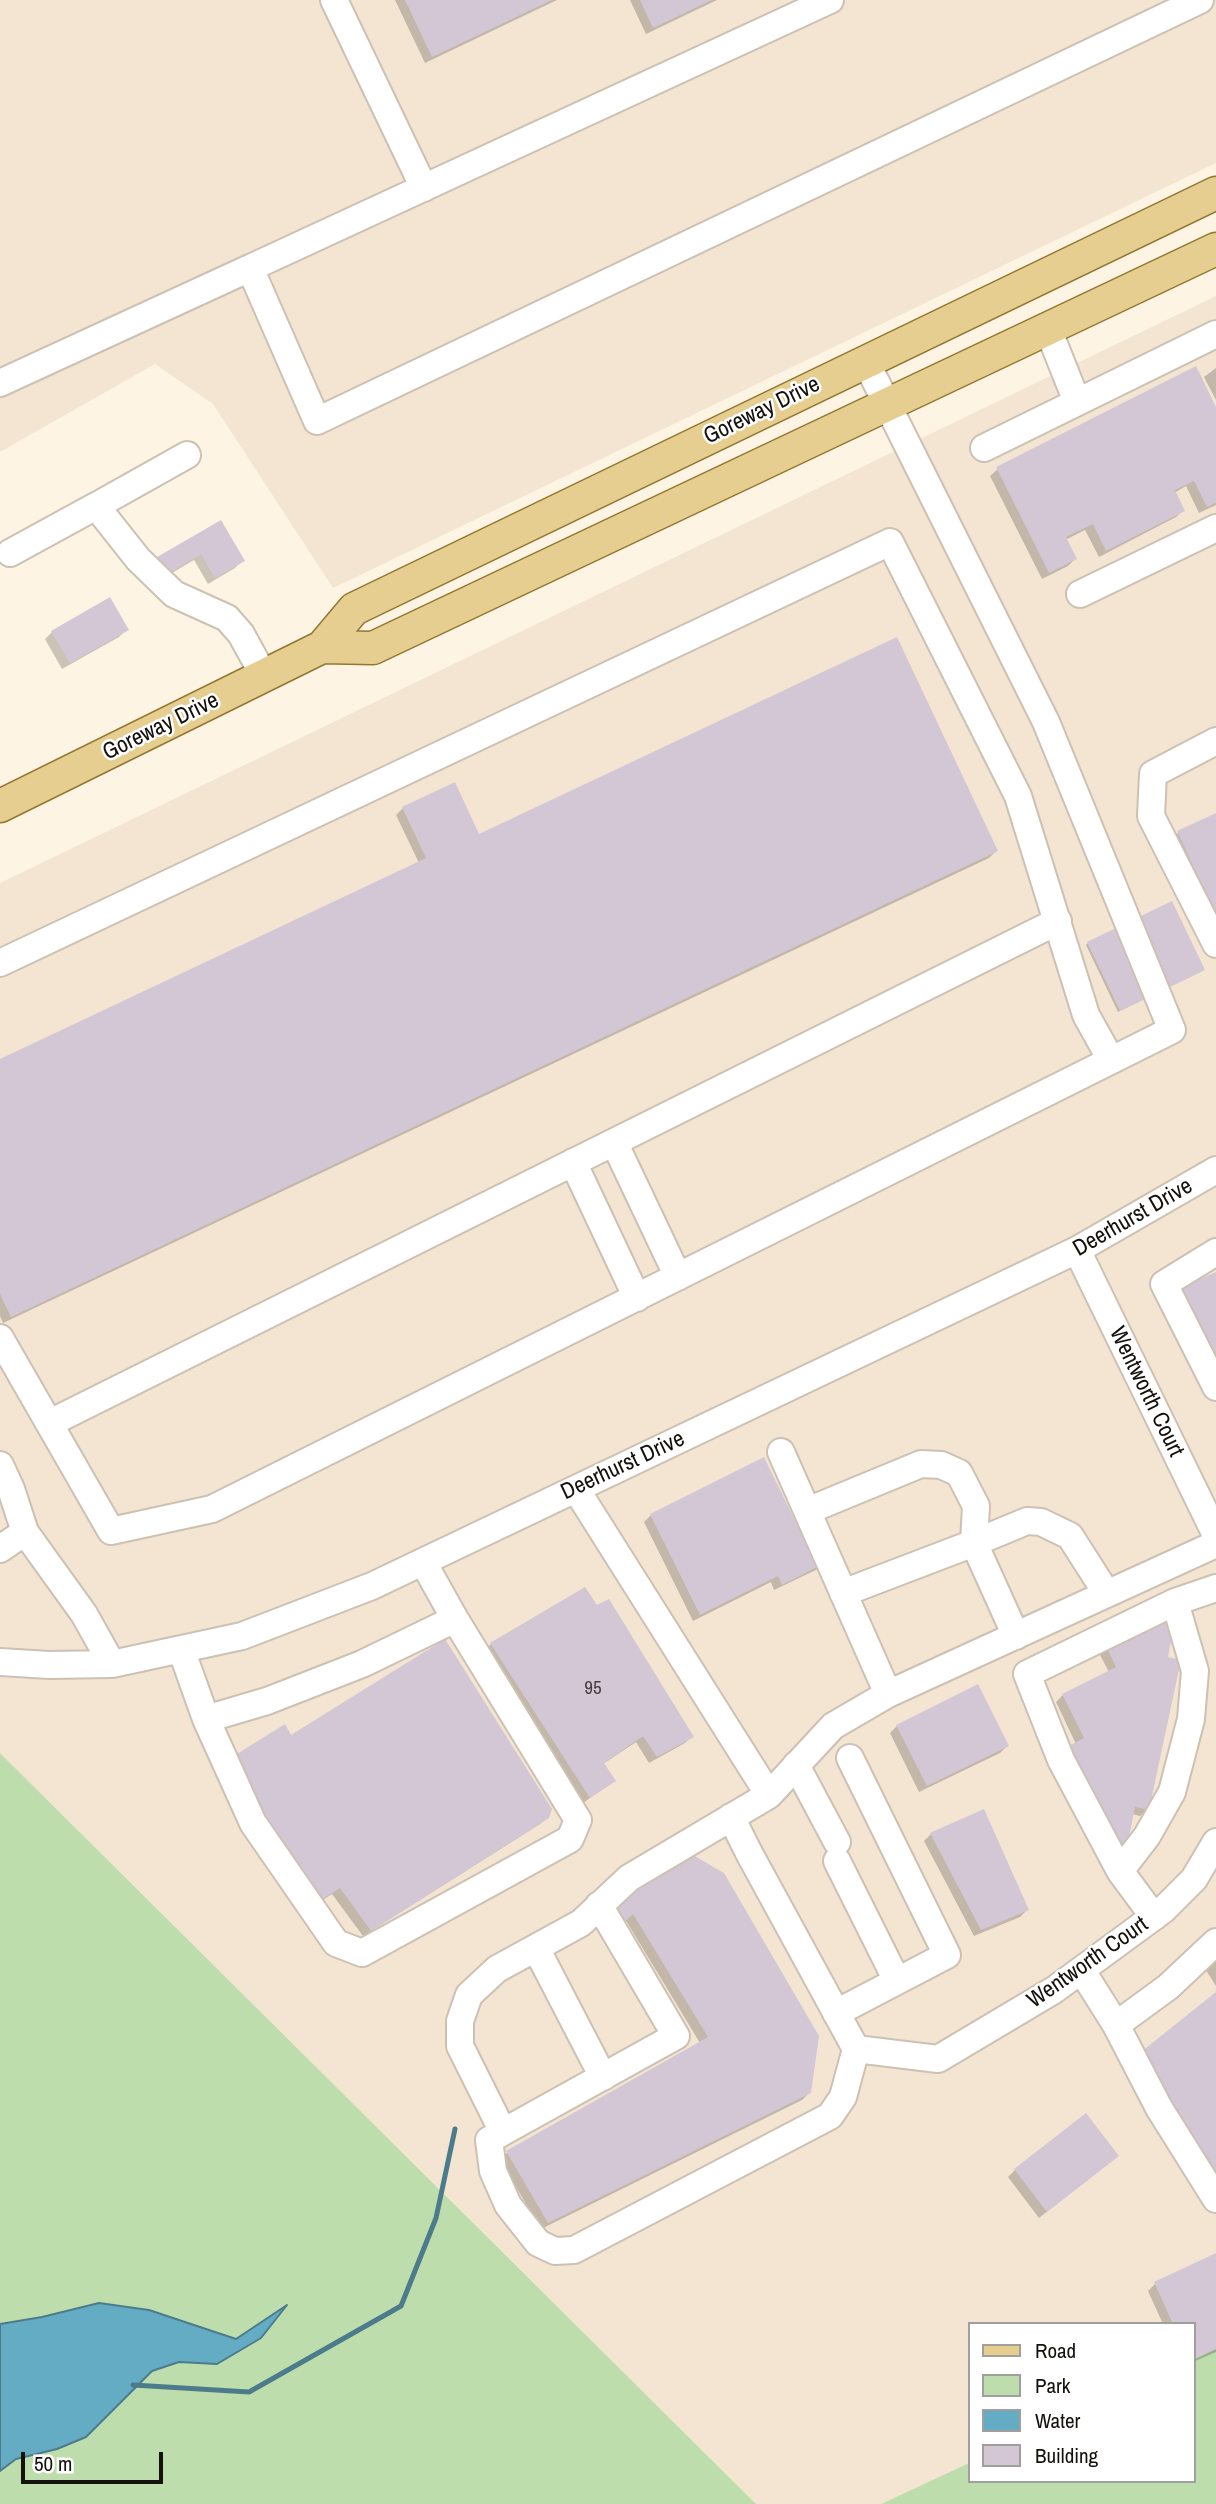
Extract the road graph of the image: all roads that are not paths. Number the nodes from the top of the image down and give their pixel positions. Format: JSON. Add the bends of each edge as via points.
{"nodes":[{"id":1,"x":334,"y":0,"type":"edge"},
{"id":2,"x":830,"y":0,"type":"edge"},
{"id":3,"x":1200,"y":0,"type":"edge"},
{"id":4,"x":424,"y":188,"type":"junction"},
{"id":5,"x":1216,"y":193,"type":"edge"},
{"id":6,"x":1216,"y":249,"type":"edge"},
{"id":7,"x":250,"y":268,"type":"junction"},
{"id":8,"x":1048,"y":329,"type":"junction"},
{"id":9,"x":1216,"y":334,"type":"edge"},
{"id":10,"x":866,"y":362,"type":"junction"},
{"id":11,"x":0,"y":383,"type":"edge"},
{"id":12,"x":1077,"y":402,"type":"junction"},
{"id":13,"x":888,"y":405,"type":"junction"},
{"id":14,"x":984,"y":448,"type":"dead end"},
{"id":15,"x":187,"y":455,"type":"dead end"},
{"id":16,"x":96,"y":506,"type":"junction"},
{"id":17,"x":1216,"y":528,"type":"edge"},
{"id":18,"x":10,"y":553,"type":"dead end"},
{"id":19,"x":1080,"y":594,"type":"dead end"},
{"id":20,"x":322,"y":648,"type":"junction"},
{"id":21,"x":264,"y":676,"type":"junction"},
{"id":22,"x":1216,"y":741,"type":"edge"},
{"id":23,"x":0,"y":806,"type":"edge"},
{"id":24,"x":1058,"y":921,"type":"junction"},
{"id":25,"x":1216,"y":944,"type":"edge"},
{"id":26,"x":0,"y":964,"type":"edge"},
{"id":27,"x":1111,"y":1060,"type":"junction"},
{"id":28,"x":614,"y":1142,"type":"junction"},
{"id":29,"x":573,"y":1162,"type":"junction"},
{"id":30,"x":1216,"y":1170,"type":"edge"},
{"id":31,"x":1077,"y":1250,"type":"junction"},
{"id":32,"x":1216,"y":1252,"type":"edge"},
{"id":33,"x":678,"y":1278,"type":"junction"},
{"id":34,"x":637,"y":1298,"type":"junction"},
{"id":35,"x":0,"y":1338,"type":"edge"},
{"id":36,"x":1216,"y":1387,"type":"edge"},
{"id":37,"x":50,"y":1423,"type":"junction"},
{"id":38,"x":781,"y":1452,"type":"dead end"},
{"id":39,"x":0,"y":1465,"type":"edge"},
{"id":40,"x":576,"y":1489,"type":"junction"},
{"id":41,"x":807,"y":1511,"type":"junction"},
{"id":42,"x":25,"y":1532,"type":"junction"},
{"id":43,"x":1216,"y":1535,"type":"edge"},
{"id":44,"x":974,"y":1543,"type":"junction"},
{"id":45,"x":1216,"y":1544,"type":"edge"},
{"id":46,"x":0,"y":1549,"type":"edge"},
{"id":47,"x":423,"y":1562,"type":"junction"},
{"id":48,"x":1216,"y":1588,"type":"edge"},
{"id":49,"x":843,"y":1593,"type":"junction"},
{"id":50,"x":1107,"y":1594,"type":"junction"},
{"id":51,"x":1175,"y":1602,"type":"junction"},
{"id":52,"x":455,"y":1619,"type":"junction"},
{"id":53,"x":1016,"y":1636,"type":"junction"},
{"id":54,"x":181,"y":1649,"type":"junction"},
{"id":55,"x":0,"y":1662,"type":"edge"},
{"id":56,"x":111,"y":1664,"type":"junction"},
{"id":57,"x":888,"y":1694,"type":"junction"},
{"id":58,"x":206,"y":1719,"type":"junction"},
{"id":59,"x":850,"y":1758,"type":"dead end"},
{"id":60,"x":796,"y":1765,"type":"junction"},
{"id":61,"x":769,"y":1795,"type":"junction"},
{"id":62,"x":732,"y":1817,"type":"junction"},
{"id":63,"x":1216,"y":1842,"type":"edge"},
{"id":64,"x":1120,"y":1871,"type":"junction"},
{"id":65,"x":599,"y":1905,"type":"junction"},
{"id":66,"x":1154,"y":1917,"type":"junction"},
{"id":67,"x":1216,"y":1942,"type":"edge"},
{"id":68,"x":536,"y":1948,"type":"junction"},
{"id":69,"x":1082,"y":1971,"type":"junction"},
{"id":70,"x":897,"y":1981,"type":"junction"},
{"id":71,"x":836,"y":2013,"type":"junction"},
{"id":72,"x":1116,"y":2025,"type":"junction"},
{"id":73,"x":856,"y":2049,"type":"junction"},
{"id":74,"x":603,"y":2077,"type":"junction"},
{"id":75,"x":503,"y":2132,"type":"junction"},
{"id":76,"x":1216,"y":2199,"type":"edge"}],
"edges":[{"from":1,"to":4,"type":"street"},
{"from":2,"to":4,"type":"street"},
{"from":3,"to":7,"type":"street","via":[[317,421]]},
{"from":4,"to":7,"type":"street"},
{"from":5,"to":10,"type":"main road","name":"Goreway Drive"},
{"from":6,"to":8,"type":"main road","name":"Goreway Drive"},
{"from":7,"to":11,"type":"street"},
{"from":8,"to":12,"type":"street"},
{"from":8,"to":13,"type":"main road","name":"Goreway Drive"},
{"from":9,"to":12,"type":"street"},
{"from":10,"to":13,"type":"street"},
{"from":10,"to":20,"type":"main road","name":"Goreway Drive","via":[[354,609]]},
{"from":12,"to":14,"type":"street"},
{"from":13,"to":20,"type":"main road","name":"Goreway Drive","via":[[373,648]]},
{"from":13,"to":27,"type":"street","via":[[1046,722],[1172,1030]]},
{"from":15,"to":16,"type":"street"},
{"from":16,"to":18,"type":"street"},
{"from":16,"to":21,"type":"street","via":[[138,559],[174,594],[227,618]]},
{"from":17,"to":19,"type":"street"},
{"from":20,"to":21,"type":"main road","name":"Goreway Drive"},
{"from":21,"to":23,"type":"main road","name":"Goreway Drive"},
{"from":22,"to":25,"type":"street","via":[[1153,774],[1151,816]]},
{"from":24,"to":26,"type":"street","via":[[1018,796],[890,542]]},
{"from":24,"to":27,"type":"street","via":[[1086,1015]]},
{"from":24,"to":28,"type":"street"},
{"from":27,"to":33,"type":"street"},
{"from":28,"to":29,"type":"street"},
{"from":28,"to":33,"type":"street"},
{"from":29,"to":34,"type":"street"},
{"from":29,"to":37,"type":"street"},
{"from":30,"to":31,"type":"street","name":"Deerhurst Drive"},
{"from":31,"to":40,"type":"street","name":"Deerhurst Drive"},
{"from":31,"to":43,"type":"street","name":"Wentworth Court"},
{"from":32,"to":36,"type":"street","via":[[1164,1284]]},
{"from":33,"to":34,"type":"street"},
{"from":34,"to":37,"type":"street","via":[[212,1509],[136,1526],[111,1531]]},
{"from":35,"to":37,"type":"street"},
{"from":38,"to":41,"type":"street"},
{"from":39,"to":42,"type":"street"},
{"from":40,"to":47,"type":"street","name":"Deerhurst Drive"},
{"from":40,"to":61,"type":"street"},
{"from":41,"to":44,"type":"street","via":[[921,1464],[941,1465],[959,1473],[976,1506]]},
{"from":41,"to":49,"type":"street"},
{"from":42,"to":46,"type":"street"},
{"from":42,"to":56,"type":"street","via":[[84,1614]]},
{"from":44,"to":49,"type":"street"},
{"from":44,"to":50,"type":"street","via":[[1027,1521],[1041,1522],[1070,1536]]},
{"from":44,"to":53,"type":"street"},
{"from":45,"to":50,"type":"street"},
{"from":47,"to":52,"type":"street"},
{"from":47,"to":54,"type":"street","name":"Deerhurst Drive","via":[[242,1636]]},
{"from":48,"to":51,"type":"street"},
{"from":49,"to":57,"type":"street"},
{"from":50,"to":53,"type":"street"},
{"from":51,"to":64,"type":"street","via":[[1195,1671],[1191,1719],[1172,1792]]},
{"from":51,"to":64,"type":"street","via":[[1027,1674],[1061,1760]]},
{"from":52,"to":58,"type":"street","via":[[362,1664]]},
{"from":52,"to":58,"type":"street","via":[[578,1820],[570,1839],[362,1953],[336,1943],[253,1823]]},
{"from":53,"to":57,"type":"street"},
{"from":54,"to":56,"type":"street","name":"Deerhurst Drive"},
{"from":54,"to":58,"type":"street"},
{"from":55,"to":56,"type":"street","name":"Deerhurst Drive"},
{"from":57,"to":60,"type":"street","via":[[833,1726]]},
{"from":59,"to":70,"type":"street","via":[[947,1955]]},
{"from":60,"to":61,"type":"street"},
{"from":60,"to":70,"type":"street"},
{"from":61,"to":62,"type":"street"},
{"from":62,"to":65,"type":"street","via":[[629,1878]]},
{"from":62,"to":71,"type":"street"},
{"from":63,"to":66,"type":"street","name":"Wentworth Court","via":[[1194,1879]]},
{"from":64,"to":66,"type":"street"},
{"from":65,"to":68,"type":"street","via":[[581,1923]]},
{"from":65,"to":74,"type":"street","via":[[677,2036]]},
{"from":66,"to":69,"type":"street","name":"Wentworth Court"},
{"from":67,"to":72,"type":"street","via":[[1168,1987]]},
{"from":68,"to":74,"type":"street"},
{"from":68,"to":75,"type":"street","via":[[497,1969],[469,1994],[460,2021],[460,2046]]},
{"from":69,"to":72,"type":"street"},
{"from":69,"to":73,"type":"street","name":"Wentworth Court","via":[[938,2059]]},
{"from":70,"to":71,"type":"street"},
{"from":71,"to":73,"type":"street"},
{"from":72,"to":76,"type":"street","via":[[1159,2108]]},
{"from":73,"to":75,"type":"street","via":[[843,2097],[831,2116],[574,2250],[555,2251],[538,2243],[508,2204],[493,2171],[489,2140]]},
{"from":74,"to":75,"type":"street"}]}
